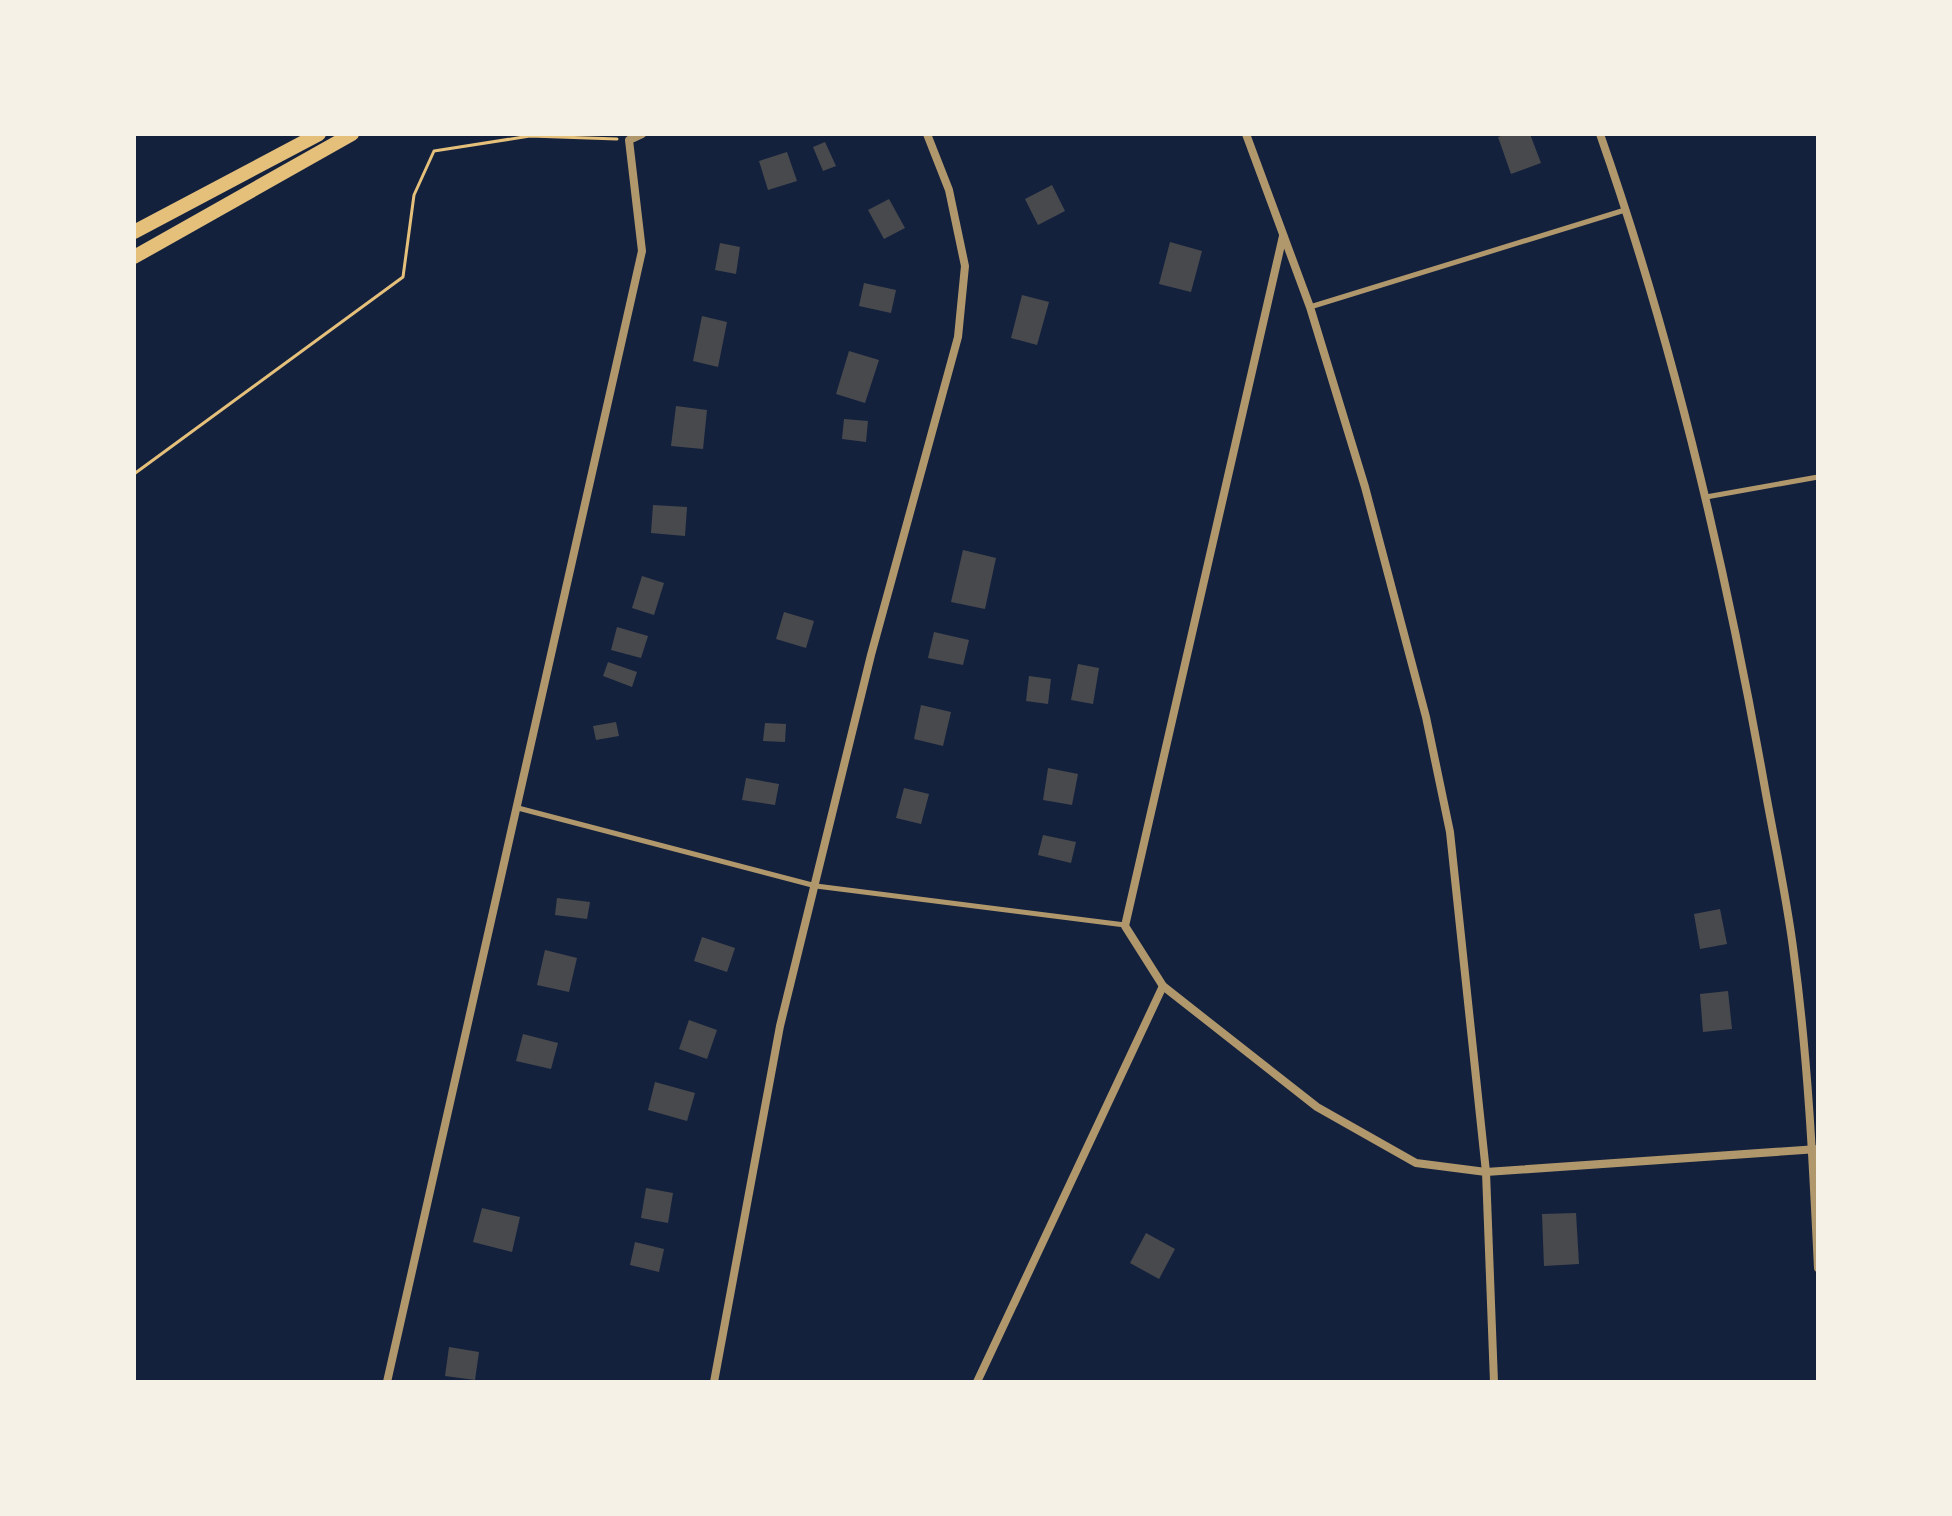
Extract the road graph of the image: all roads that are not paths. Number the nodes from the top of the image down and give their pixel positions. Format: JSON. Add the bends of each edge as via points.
{"nodes":[{"id":1,"x":319,"y":134,"type":"edge"},
{"id":2,"x":352,"y":134,"type":"edge"},
{"id":3,"x":642,"y":134,"type":"edge"},
{"id":4,"x":927,"y":134,"type":"edge"},
{"id":5,"x":1246,"y":134,"type":"edge"},
{"id":6,"x":1600,"y":134,"type":"edge"},
{"id":7,"x":1626,"y":209,"type":"junction"},
{"id":8,"x":134,"y":232,"type":"edge"},
{"id":9,"x":1283,"y":236,"type":"junction"},
{"id":10,"x":134,"y":257,"type":"edge"},
{"id":11,"x":1310,"y":307,"type":"junction"},
{"id":12,"x":1818,"y":477,"type":"edge"},
{"id":13,"x":1706,"y":497,"type":"junction"},
{"id":14,"x":518,"y":808,"type":"junction"},
{"id":15,"x":816,"y":886,"type":"junction"},
{"id":16,"x":1125,"y":926,"type":"junction"},
{"id":17,"x":1163,"y":986,"type":"junction"},
{"id":18,"x":1815,"y":1150,"type":"edge"},
{"id":19,"x":1486,"y":1172,"type":"junction"},
{"id":20,"x":1818,"y":1268,"type":"edge"},
{"id":21,"x":387,"y":1382,"type":"edge"},
{"id":22,"x":714,"y":1382,"type":"edge"},
{"id":23,"x":977,"y":1382,"type":"edge"},
{"id":24,"x":1494,"y":1382,"type":"edge"}],
"edges":[{"from":1,"to":8,"type":"main road"},
{"from":2,"to":10,"type":"main road"},
{"from":3,"to":14,"type":"street","via":[[629,140],[642,251]]},
{"from":4,"to":15,"type":"street","via":[[949,190],[965,266],[958,337],[871,655]]},
{"from":5,"to":9,"type":"street"},
{"from":6,"to":7,"type":"street"},
{"from":7,"to":11,"type":"lane"},
{"from":7,"to":13,"type":"street"},
{"from":9,"to":11,"type":"street"},
{"from":9,"to":16,"type":"street"},
{"from":11,"to":19,"type":"street","via":[[1365,487],[1426,717],[1450,832]]},
{"from":12,"to":13,"type":"lane"},
{"from":13,"to":18,"type":"street","via":[[1742,658],[1794,955]]},
{"from":14,"to":15,"type":"lane"},
{"from":14,"to":21,"type":"street"},
{"from":15,"to":16,"type":"lane"},
{"from":15,"to":22,"type":"street","via":[[780,1026]]},
{"from":16,"to":17,"type":"street"},
{"from":17,"to":19,"type":"street","via":[[1317,1107],[1416,1163]]},
{"from":17,"to":23,"type":"street"},
{"from":18,"to":19,"type":"street"},
{"from":18,"to":20,"type":"street"},
{"from":19,"to":24,"type":"street"}]}
